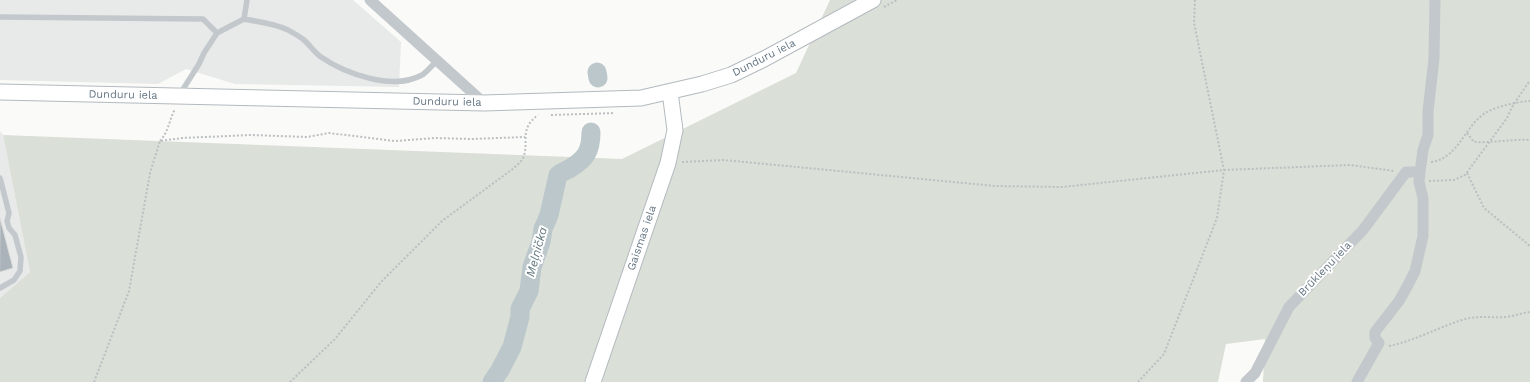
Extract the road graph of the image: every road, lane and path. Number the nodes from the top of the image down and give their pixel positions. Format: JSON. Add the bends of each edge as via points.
{"nodes":[{"id":1,"x":247,"y":0,"type":"edge"},
{"id":2,"x":370,"y":0,"type":"edge"},
{"id":3,"x":873,"y":0,"type":"edge"},
{"id":4,"x":1195,"y":0,"type":"edge"},
{"id":5,"x":1435,"y":0,"type":"edge"},
{"id":6,"x":0,"y":17,"type":"edge"},
{"id":7,"x":244,"y":19,"type":"junction"},
{"id":8,"x":217,"y":33,"type":"junction"},
{"id":9,"x":437,"y":61,"type":"junction"},
{"id":10,"x":1530,"y":82,"type":"edge"},
{"id":11,"x":0,"y":92,"type":"edge"},
{"id":12,"x":670,"y":92,"type":"junction"},
{"id":13,"x":1530,"y":101,"type":"edge"},
{"id":14,"x":177,"y":102,"type":"junction"},
{"id":15,"x":1515,"y":102,"type":"junction"},
{"id":16,"x":484,"y":103,"type":"junction"},
{"id":17,"x":538,"y":115,"type":"dead end"},
{"id":18,"x":1467,"y":133,"type":"junction"},
{"id":19,"x":525,"y":137,"type":"junction"},
{"id":20,"x":1530,"y":140,"type":"edge"},
{"id":21,"x":160,"y":141,"type":"junction"},
{"id":22,"x":1488,"y":143,"type":"junction"},
{"id":23,"x":668,"y":163,"type":"junction"},
{"id":24,"x":1224,"y":170,"type":"junction"},
{"id":25,"x":1406,"y":172,"type":"junction"},
{"id":26,"x":1420,"y":172,"type":"junction"},
{"id":27,"x":1466,"y":173,"type":"junction"},
{"id":28,"x":0,"y":178,"type":"edge"},
{"id":29,"x":1530,"y":246,"type":"edge"},
{"id":30,"x":0,"y":288,"type":"edge"},
{"id":31,"x":1530,"y":312,"type":"edge"},
{"id":32,"x":1379,"y":343,"type":"junction"},
{"id":33,"x":94,"y":382,"type":"edge"},
{"id":34,"x":290,"y":382,"type":"edge"},
{"id":35,"x":593,"y":382,"type":"edge"},
{"id":36,"x":1138,"y":382,"type":"edge"},
{"id":37,"x":1246,"y":382,"type":"edge"},
{"id":38,"x":1357,"y":382,"type":"edge"}],
"edges":[{"from":1,"to":7,"type":"lane"},
{"from":2,"to":9,"type":"street"},
{"from":3,"to":12,"type":"street","name":"Dunduru iela","via":[[731,75]]},
{"from":4,"to":24,"type":"path","via":[[1194,23]]},
{"from":5,"to":26,"type":"street","via":[[1434,59],[1428,135]]},
{"from":6,"to":8,"type":"lane","via":[[203,20]]},
{"from":7,"to":8,"type":"lane"},
{"from":7,"to":9,"type":"lane","via":[[277,25],[289,30],[303,39],[319,56],[356,75],[405,82],[423,75]]},
{"from":8,"to":14,"type":"lane"},
{"from":9,"to":16,"type":"street"},
{"from":10,"to":15,"type":"path"},
{"from":11,"to":14,"type":"street","name":"Dunduru iela"},
{"from":12,"to":16,"type":"street","name":"Dunduru iela","via":[[641,98]]},
{"from":12,"to":23,"type":"street","name":"Gaismas iela","via":[[675,130]]},
{"from":13,"to":15,"type":"path"},
{"from":14,"to":16,"type":"street","name":"Dunduru iela"},
{"from":14,"to":21,"type":"path","via":[[166,135]]},
{"from":15,"to":18,"type":"path","via":[[1486,113]]},
{"from":15,"to":22,"type":"path","via":[[1507,118]]},
{"from":17,"to":19,"type":"path","via":[[530,120]]},
{"from":18,"to":22,"type":"path","via":[[1474,142]]},
{"from":18,"to":26,"type":"path","via":[[1451,153],[1439,161],[1429,162]]},
{"from":19,"to":21,"type":"path","via":[[395,141],[329,133],[307,137],[251,135]]},
{"from":19,"to":34,"type":"path","via":[[525,151],[514,168],[442,221],[381,282],[335,339]]},
{"from":20,"to":22,"type":"path"},
{"from":21,"to":33,"type":"path","via":[[150,173],[129,291]]},
{"from":22,"to":27,"type":"path"},
{"from":23,"to":24,"type":"path","via":[[724,160],[995,186],[1062,187]]},
{"from":23,"to":35,"type":"street","name":"Gaismas iela"},
{"from":24,"to":25,"type":"path","via":[[1350,165]]},
{"from":24,"to":36,"type":"path","via":[[1217,218],[1164,354]]},
{"from":25,"to":26,"type":"street"},
{"from":25,"to":37,"type":"street","name":"Brūkleņu iela","via":[[1363,230],[1289,307],[1254,373]]},
{"from":26,"to":27,"type":"path","via":[[1454,180]]},
{"from":26,"to":32,"type":"street","via":[[1423,236],[1415,271],[1399,301],[1375,332],[1375,338]]},
{"from":27,"to":29,"type":"path","via":[[1484,208]]},
{"from":28,"to":30,"type":"lane","via":[[9,213],[7,221],[15,235],[21,257],[20,271],[14,280]]},
{"from":31,"to":32,"type":"path","via":[[1506,317],[1486,316],[1468,319],[1404,342],[1389,346]]},
{"from":32,"to":38,"type":"street"}]}
